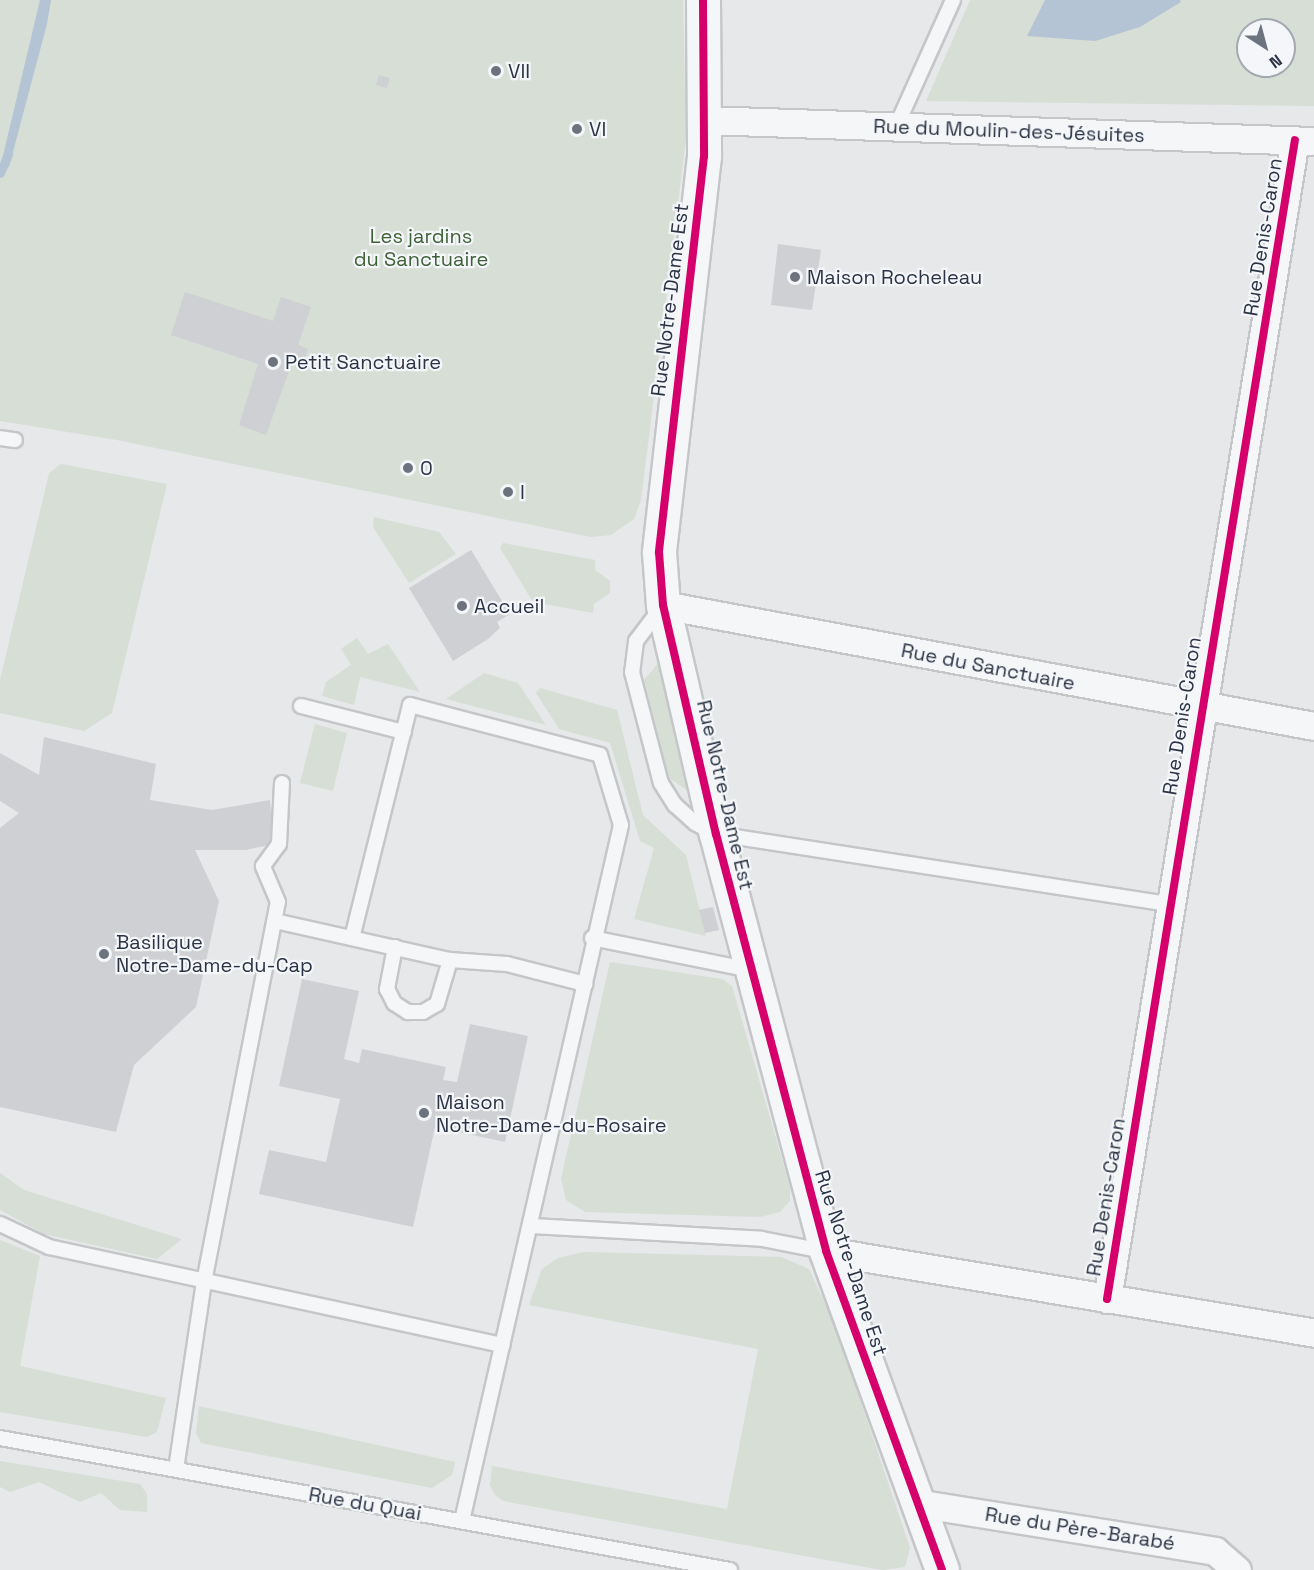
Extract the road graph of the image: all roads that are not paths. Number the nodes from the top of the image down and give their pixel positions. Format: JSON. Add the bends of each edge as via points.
{"nodes":[{"id":1,"x":703,"y":0,"type":"edge"},
{"id":2,"x":953,"y":0,"type":"edge"},
{"id":3,"x":705,"y":120,"type":"junction"},
{"id":4,"x":896,"y":128,"type":"junction"},
{"id":5,"x":1305,"y":141,"type":"edge"},
{"id":6,"x":0,"y":438,"type":"edge"},
{"id":7,"x":15,"y":440,"type":"dead end"},
{"id":8,"x":663,"y":605,"type":"junction"},
{"id":9,"x":301,"y":706,"type":"dead end"},
{"id":10,"x":1200,"y":707,"type":"junction"},
{"id":11,"x":1314,"y":726,"type":"edge"},
{"id":12,"x":404,"y":732,"type":"junction"},
{"id":13,"x":282,"y":783,"type":"dead end"},
{"id":14,"x":716,"y":834,"type":"junction"},
{"id":15,"x":1169,"y":904,"type":"junction"},
{"id":16,"x":275,"y":921,"type":"junction"},
{"id":17,"x":352,"y":938,"type":"junction"},
{"id":18,"x":592,"y":938,"type":"junction"},
{"id":19,"x":395,"y":947,"type":"junction"},
{"id":20,"x":450,"y":960,"type":"junction"},
{"id":21,"x":751,"y":970,"type":"junction"},
{"id":22,"x":585,"y":984,"type":"junction"},
{"id":23,"x":0,"y":1224,"type":"edge"},
{"id":24,"x":532,"y":1226,"type":"junction"},
{"id":25,"x":826,"y":1251,"type":"junction"},
{"id":26,"x":204,"y":1282,"type":"junction"},
{"id":27,"x":1107,"y":1299,"type":"junction"},
{"id":28,"x":1314,"y":1333,"type":"edge"},
{"id":29,"x":503,"y":1345,"type":"junction"},
{"id":30,"x":0,"y":1438,"type":"edge"},
{"id":31,"x":176,"y":1470,"type":"junction"},
{"id":32,"x":916,"y":1503,"type":"junction"},
{"id":33,"x":462,"y":1521,"type":"junction"},
{"id":34,"x":730,"y":1570,"type":"edge"},
{"id":35,"x":942,"y":1570,"type":"edge"},
{"id":36,"x":1237,"y":1570,"type":"edge"}],
"edges":[{"from":1,"to":3,"type":"street","name":"Rue Notre-Dame Est"},
{"from":2,"to":4,"type":"lane"},
{"from":3,"to":4,"type":"street","name":"Rue du Moulin-des-Jésuites"},
{"from":3,"to":8,"type":"street","name":"Rue Notre-Dame Est","via":[[659,552]]},
{"from":4,"to":5,"type":"street","name":"Rue du Moulin-des-Jésuites"},
{"from":5,"to":10,"type":"street","name":"Rue Denis-Caron"},
{"from":6,"to":7,"type":"lane"},
{"from":8,"to":10,"type":"street","name":"Rue du Sanctuaire"},
{"from":8,"to":14,"type":"street","name":"Rue Notre-Dame Est"},
{"from":8,"to":14,"type":"lane","via":[[636,641],[631,662],[634,682],[666,794],[683,814]]},
{"from":9,"to":12,"type":"lane"},
{"from":10,"to":11,"type":"street","name":"Rue du Sanctuaire"},
{"from":10,"to":15,"type":"street","name":"Rue Denis-Caron"},
{"from":12,"to":17,"type":"lane"},
{"from":12,"to":18,"type":"lane","via":[[410,705],[600,755],[621,825]]},
{"from":13,"to":16,"type":"lane","via":[[279,844],[263,866],[278,902]]},
{"from":14,"to":15,"type":"lane"},
{"from":14,"to":21,"type":"street","name":"Rue Notre-Dame Est"},
{"from":15,"to":27,"type":"street","name":"Rue Denis-Caron"},
{"from":16,"to":17,"type":"lane"},
{"from":16,"to":26,"type":"lane"},
{"from":17,"to":19,"type":"lane"},
{"from":18,"to":21,"type":"lane"},
{"from":18,"to":22,"type":"lane"},
{"from":19,"to":20,"type":"lane"},
{"from":19,"to":20,"type":"lane","via":[[387,989],[394,1003],[408,1012],[423,1012],[437,1004]]},
{"from":20,"to":22,"type":"lane","via":[[507,964]]},
{"from":21,"to":25,"type":"street","name":"Rue Notre-Dame Est"},
{"from":22,"to":24,"type":"lane"},
{"from":23,"to":26,"type":"lane","via":[[49,1247]]},
{"from":24,"to":25,"type":"lane","via":[[762,1239]]},
{"from":24,"to":29,"type":"lane"},
{"from":25,"to":27,"type":"street"},
{"from":25,"to":32,"type":"street","name":"Rue Notre-Dame Est"},
{"from":26,"to":29,"type":"lane"},
{"from":26,"to":31,"type":"lane"},
{"from":27,"to":28,"type":"street"},
{"from":29,"to":33,"type":"lane"},
{"from":30,"to":31,"type":"lane","name":"Rue du Quai"},
{"from":31,"to":33,"type":"lane","name":"Rue du Quai"},
{"from":32,"to":35,"type":"street","name":"Rue Notre-Dame Est"},
{"from":32,"to":36,"type":"street","name":"Rue du Père-Barabé","via":[[1215,1551]]},
{"from":33,"to":34,"type":"lane","name":"Rue du Quai"}]}
